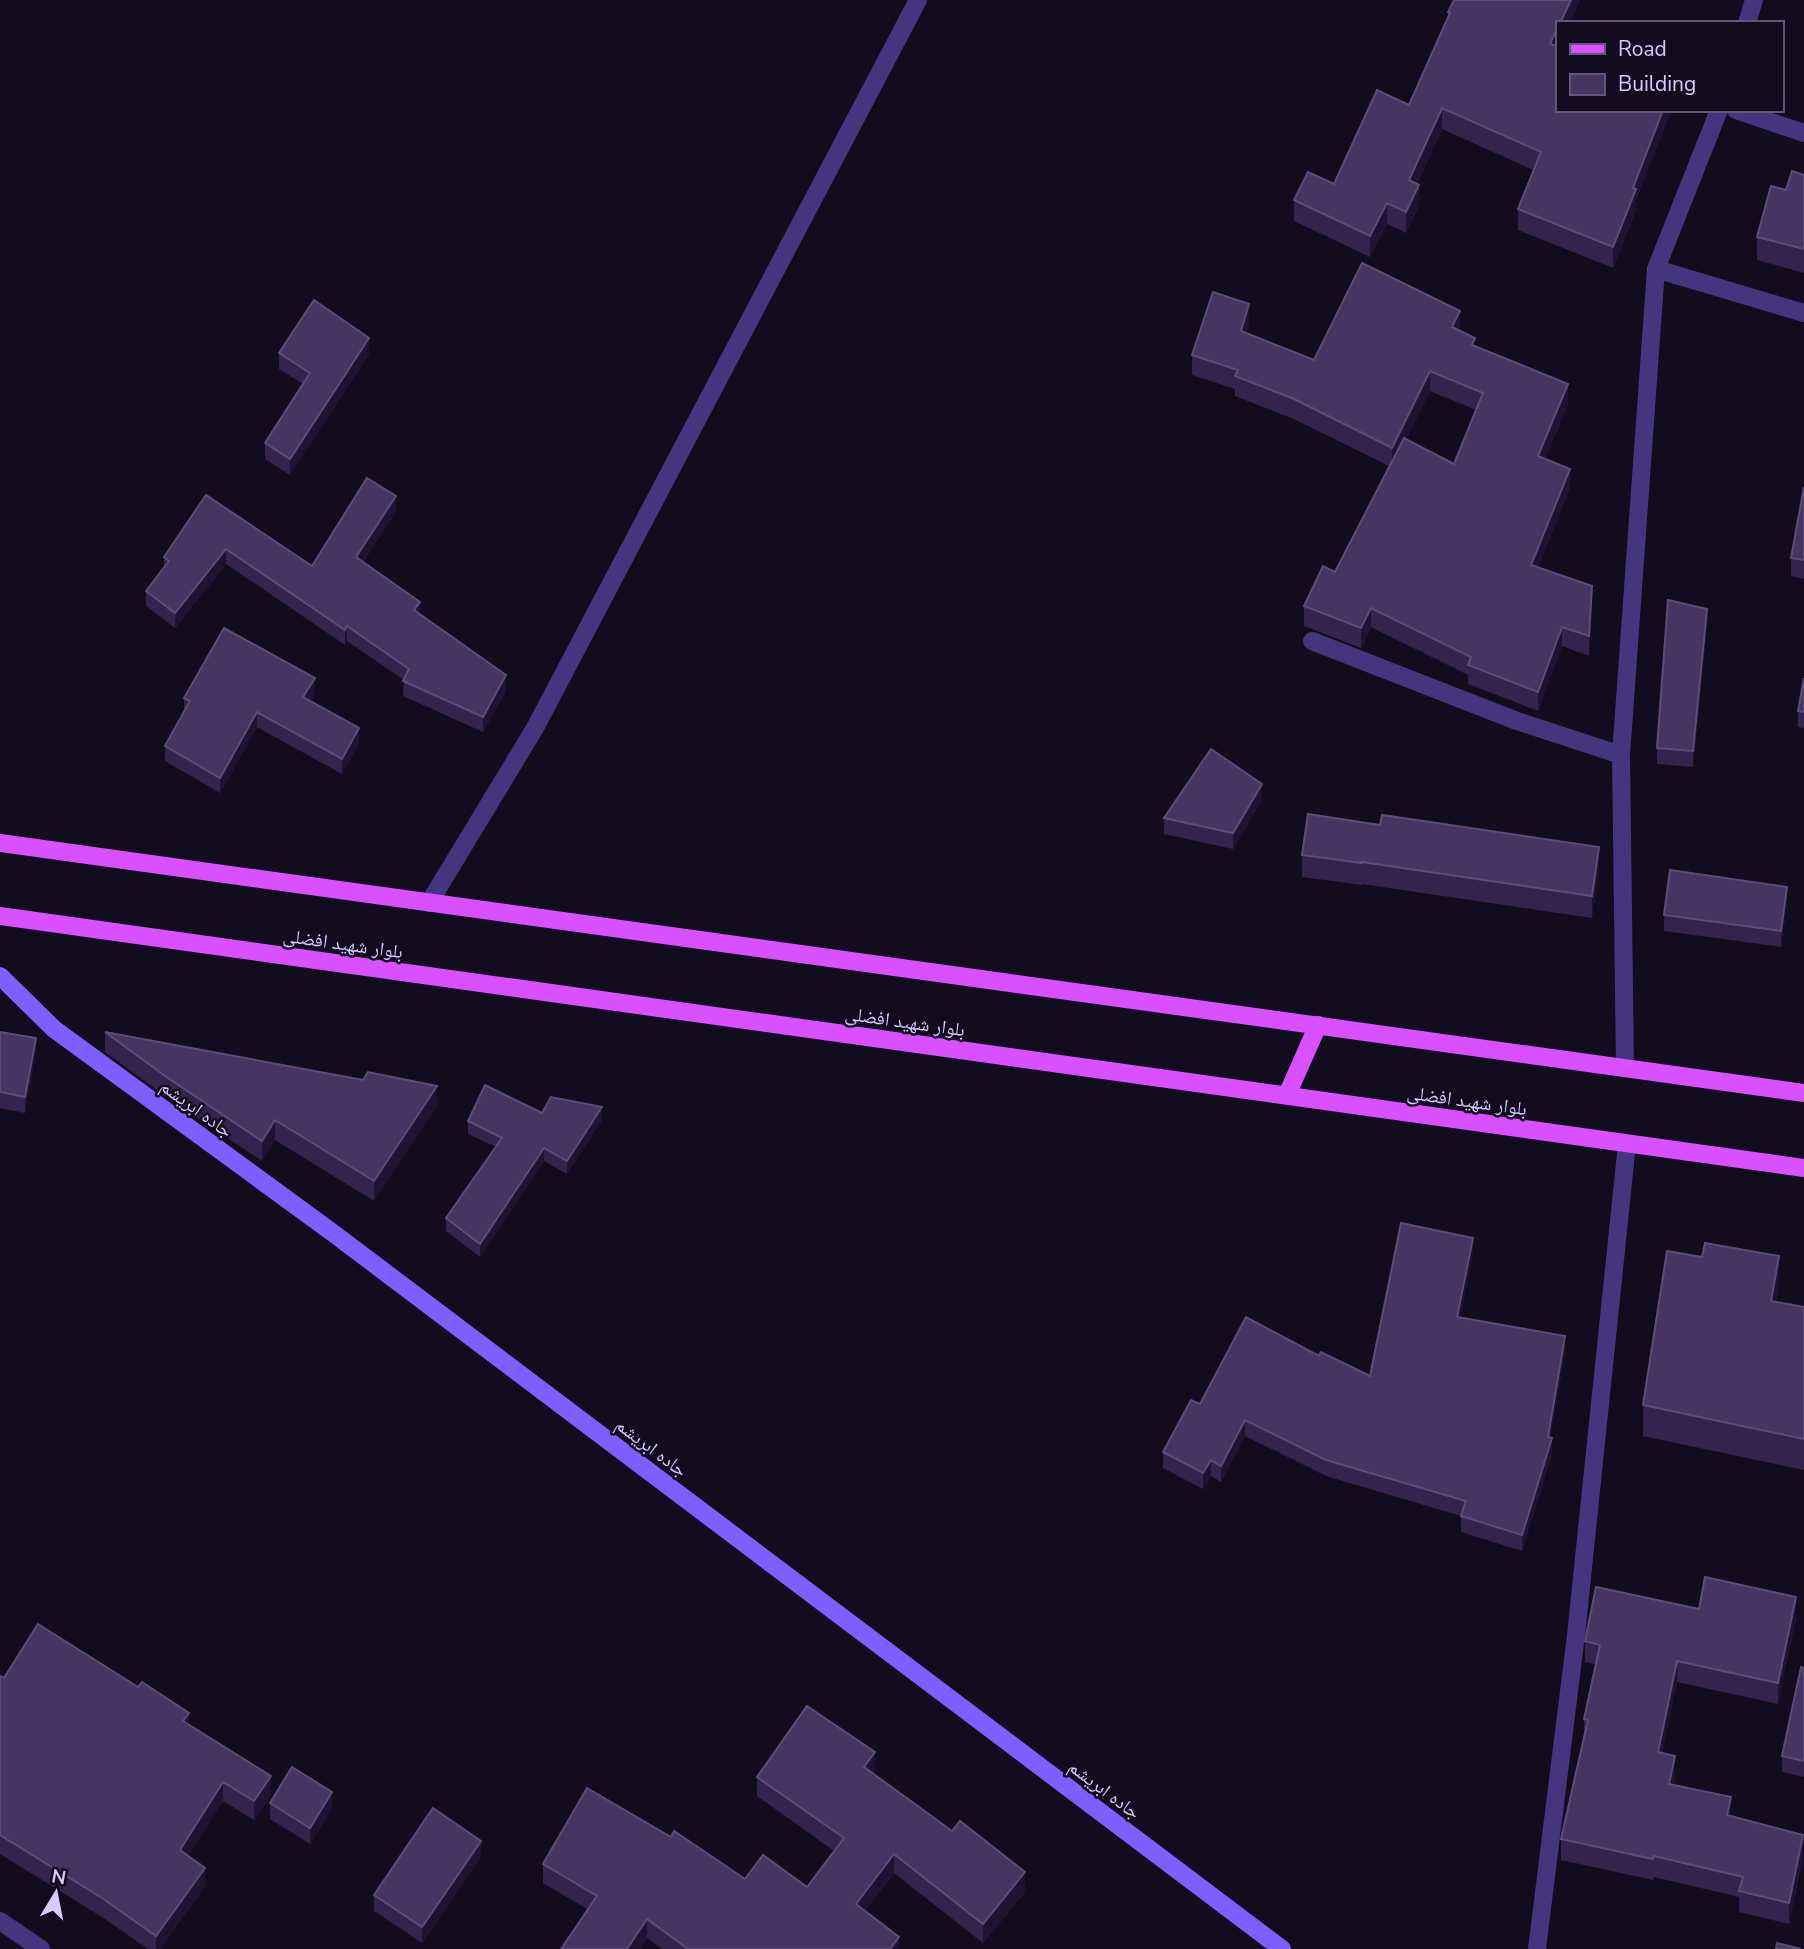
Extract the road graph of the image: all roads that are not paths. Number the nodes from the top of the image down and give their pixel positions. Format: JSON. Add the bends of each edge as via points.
{"nodes":[{"id":1,"x":919,"y":0,"type":"edge"},
{"id":2,"x":1754,"y":0,"type":"edge"},
{"id":3,"x":1748,"y":21,"type":"edge"},
{"id":4,"x":1718,"y":112,"type":"edge"},
{"id":5,"x":1742,"y":112,"type":"edge"},
{"id":6,"x":1804,"y":133,"type":"edge"},
{"id":7,"x":1656,"y":269,"type":"junction"},
{"id":8,"x":1804,"y":313,"type":"edge"},
{"id":9,"x":1312,"y":641,"type":"dead end"},
{"id":10,"x":1622,"y":755,"type":"junction"},
{"id":11,"x":0,"y":843,"type":"edge"},
{"id":12,"x":429,"y":903,"type":"junction"},
{"id":13,"x":0,"y":916,"type":"edge"},
{"id":14,"x":0,"y":976,"type":"edge"},
{"id":15,"x":1318,"y":1026,"type":"junction"},
{"id":16,"x":1625,"y":1068,"type":"junction"},
{"id":17,"x":1804,"y":1093,"type":"edge"},
{"id":18,"x":1287,"y":1095,"type":"junction"},
{"id":19,"x":1627,"y":1144,"type":"junction"},
{"id":20,"x":1804,"y":1168,"type":"edge"},
{"id":21,"x":0,"y":1921,"type":"edge"},
{"id":22,"x":41,"y":1949,"type":"edge"},
{"id":23,"x":1282,"y":1949,"type":"edge"},
{"id":24,"x":1537,"y":1949,"type":"edge"}],
"edges":[{"from":1,"to":12,"type":"street","via":[[535,728]]},
{"from":2,"to":3,"type":"street"},
{"from":4,"to":7,"type":"street"},
{"from":5,"to":6,"type":"street"},
{"from":7,"to":8,"type":"street"},
{"from":7,"to":10,"type":"street"},
{"from":9,"to":10,"type":"street","via":[[1517,721]]},
{"from":10,"to":16,"type":"street"},
{"from":11,"to":12,"type":"main road"},
{"from":12,"to":15,"type":"main road"},
{"from":13,"to":18,"type":"main road","name":"بلوار شهید افضلی"},
{"from":14,"to":23,"type":"main road","name":"جاده ابریشم","via":[[54,1030],[333,1233]]},
{"from":15,"to":16,"type":"main road"},
{"from":15,"to":18,"type":"main road"},
{"from":16,"to":17,"type":"main road"},
{"from":18,"to":19,"type":"main road","name":"بلوار شهید افضلی"},
{"from":19,"to":20,"type":"main road","name":"بلوار شهید افضلی"},
{"from":19,"to":24,"type":"street","via":[[1576,1635]]},
{"from":21,"to":22,"type":"street"}]}
